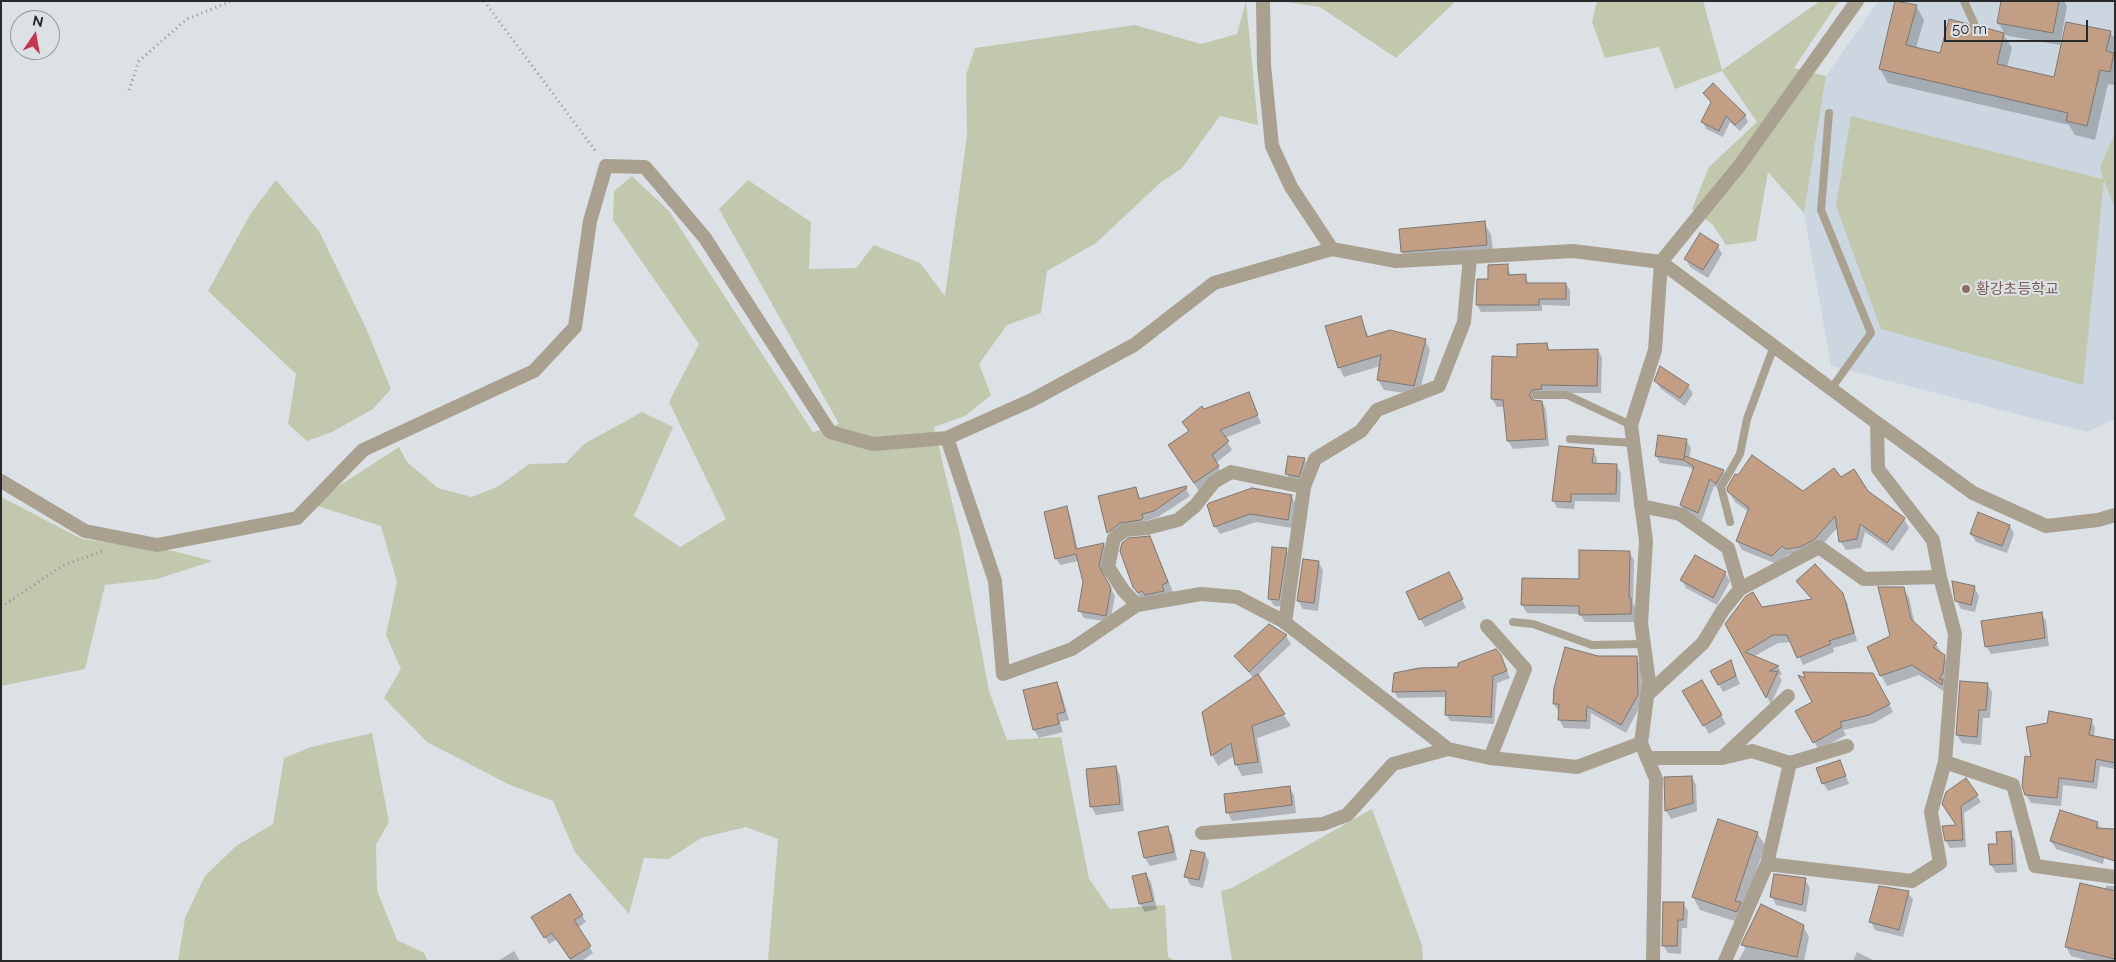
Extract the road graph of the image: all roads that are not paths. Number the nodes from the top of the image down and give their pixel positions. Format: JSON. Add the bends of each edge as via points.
{"nodes":[{"id":1,"x":1263,"y":1,"type":"edge"},
{"id":2,"x":1857,"y":1,"type":"edge"},
{"id":3,"x":1964,"y":1,"type":"edge"},
{"id":4,"x":1974,"y":23,"type":"dead end"},
{"id":5,"x":1829,"y":113,"type":"dead end"},
{"id":6,"x":1332,"y":249,"type":"junction"},
{"id":7,"x":1470,"y":257,"type":"junction"},
{"id":8,"x":1661,"y":262,"type":"junction"},
{"id":9,"x":1774,"y":346,"type":"junction"},
{"id":10,"x":1831,"y":389,"type":"junction"},
{"id":11,"x":1535,"y":396,"type":"dead end"},
{"id":12,"x":1877,"y":424,"type":"junction"},
{"id":13,"x":1631,"y":425,"type":"junction"},
{"id":14,"x":947,"y":438,"type":"junction"},
{"id":15,"x":1570,"y":439,"type":"dead end"},
{"id":16,"x":1634,"y":443,"type":"junction"},
{"id":17,"x":1,"y":481,"type":"edge"},
{"id":18,"x":1304,"y":487,"type":"junction"},
{"id":19,"x":1641,"y":506,"type":"junction"},
{"id":20,"x":2115,"y":516,"type":"edge"},
{"id":21,"x":1730,"y":522,"type":"dead end"},
{"id":22,"x":1940,"y":577,"type":"junction"},
{"id":23,"x":1740,"y":588,"type":"junction"},
{"id":24,"x":1137,"y":605,"type":"junction"},
{"id":25,"x":1513,"y":622,"type":"dead end"},
{"id":26,"x":1285,"y":623,"type":"junction"},
{"id":27,"x":1487,"y":626,"type":"dead end"},
{"id":28,"x":1644,"y":644,"type":"junction"},
{"id":29,"x":1647,"y":695,"type":"junction"},
{"id":30,"x":1788,"y":696,"type":"dead end"},
{"id":31,"x":1641,"y":743,"type":"junction"},
{"id":32,"x":1847,"y":746,"type":"dead end"},
{"id":33,"x":1448,"y":749,"type":"junction"},
{"id":34,"x":1490,"y":758,"type":"junction"},
{"id":35,"x":1647,"y":758,"type":"junction"},
{"id":36,"x":1722,"y":758,"type":"junction"},
{"id":37,"x":1945,"y":762,"type":"junction"},
{"id":38,"x":1790,"y":763,"type":"junction"},
{"id":39,"x":1202,"y":833,"type":"dead end"},
{"id":40,"x":1767,"y":864,"type":"junction"},
{"id":41,"x":2115,"y":877,"type":"edge"},
{"id":42,"x":1653,"y":961,"type":"edge"},
{"id":43,"x":1725,"y":961,"type":"edge"}],
"edges":[{"from":1,"to":6,"type":"street","via":[[1264,65],[1272,146],[1291,187]]},
{"from":2,"to":8,"type":"street","via":[[1740,166]]},
{"from":3,"to":4,"type":"lane"},
{"from":5,"to":10,"type":"lane","via":[[1821,210],[1871,333]]},
{"from":6,"to":7,"type":"street","via":[[1396,261]]},
{"from":6,"to":14,"type":"street","via":[[1214,282],[1134,345],[1032,400]]},
{"from":7,"to":8,"type":"street","via":[[1573,251]]},
{"from":7,"to":18,"type":"street","via":[[1464,322],[1439,386],[1377,410],[1361,431],[1316,459]]},
{"from":8,"to":9,"type":"street"},
{"from":8,"to":13,"type":"street","via":[[1655,350]]},
{"from":9,"to":10,"type":"street"},
{"from":9,"to":21,"type":"lane","via":[[1747,419],[1740,454],[1721,487]]},
{"from":10,"to":12,"type":"street"},
{"from":11,"to":13,"type":"lane","via":[[1567,394]]},
{"from":12,"to":20,"type":"street","via":[[1973,493],[2046,526]]},
{"from":12,"to":22,"type":"street","via":[[1878,469],[1933,540]]},
{"from":13,"to":16,"type":"street"},
{"from":14,"to":17,"type":"street","via":[[873,444],[830,432],[705,238],[645,167],[606,166],[590,221],[575,327],[534,371],[363,450],[297,518],[157,545],[85,531]]},
{"from":14,"to":24,"type":"street","via":[[995,581],[1003,674],[1072,649]]},
{"from":15,"to":16,"type":"lane"},
{"from":16,"to":19,"type":"street"},
{"from":18,"to":24,"type":"street","via":[[1231,472],[1214,482],[1195,506],[1178,520],[1125,530],[1114,538],[1108,567]]},
{"from":18,"to":26,"type":"street"},
{"from":19,"to":23,"type":"street","via":[[1680,514],[1728,548]]},
{"from":19,"to":28,"type":"street","via":[[1646,541]]},
{"from":22,"to":23,"type":"street","via":[[1864,578],[1819,547]]},
{"from":22,"to":37,"type":"street","via":[[1955,634]]},
{"from":23,"to":29,"type":"street","via":[[1704,643]]},
{"from":24,"to":26,"type":"street","via":[[1201,594],[1237,597]]},
{"from":25,"to":28,"type":"lane","via":[[1533,624],[1592,645]]},
{"from":26,"to":33,"type":"street"},
{"from":27,"to":34,"type":"street","via":[[1525,669]]},
{"from":28,"to":29,"type":"street","via":[[1649,682]]},
{"from":29,"to":31,"type":"street"},
{"from":30,"to":36,"type":"street"},
{"from":31,"to":34,"type":"street","via":[[1577,767]]},
{"from":31,"to":35,"type":"street"},
{"from":32,"to":38,"type":"street"},
{"from":33,"to":34,"type":"street"},
{"from":33,"to":39,"type":"street","via":[[1393,764],[1347,815],[1322,824]]},
{"from":35,"to":36,"type":"street"},
{"from":35,"to":42,"type":"street","via":[[1656,779]]},
{"from":36,"to":38,"type":"street","via":[[1752,751]]},
{"from":37,"to":40,"type":"street","via":[[1932,812],[1940,863],[1912,881]]},
{"from":37,"to":41,"type":"street","via":[[2013,785],[2035,866]]},
{"from":38,"to":40,"type":"street"},
{"from":40,"to":43,"type":"street"}]}
